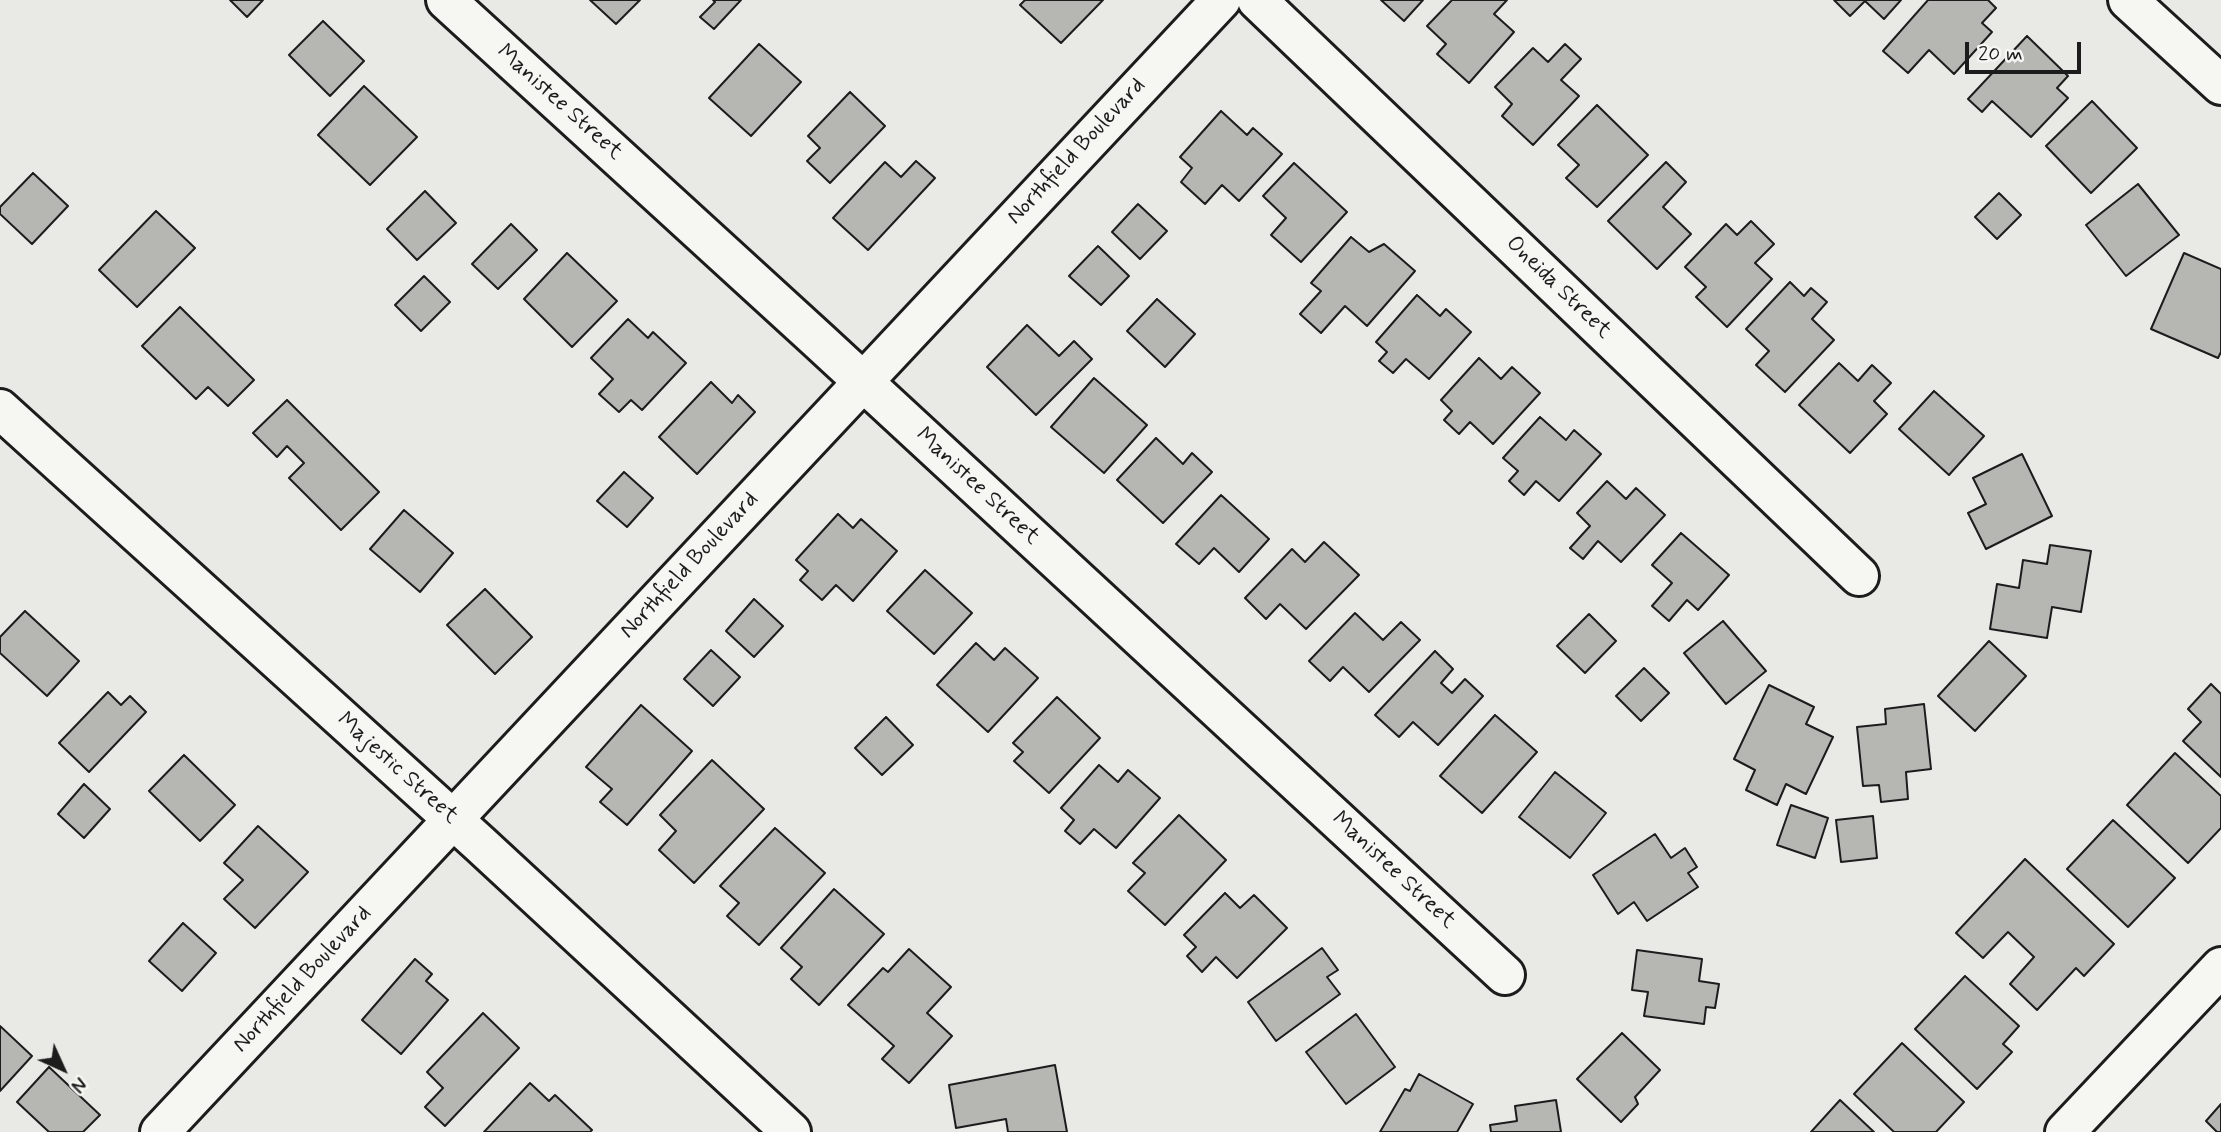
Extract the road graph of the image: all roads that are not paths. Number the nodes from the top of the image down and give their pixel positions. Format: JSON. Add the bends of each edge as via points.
{"nodes":[{"id":1,"x":446,"y":0,"type":"edge"},
{"id":2,"x":1221,"y":0,"type":"edge"},
{"id":3,"x":1257,"y":0,"type":"edge"},
{"id":4,"x":2128,"y":0,"type":"edge"},
{"id":5,"x":2221,"y":85,"type":"edge"},
{"id":6,"x":862,"y":380,"type":"junction"},
{"id":7,"x":0,"y":409,"type":"edge"},
{"id":8,"x":1859,"y":576,"type":"dead end"},
{"id":9,"x":453,"y":820,"type":"junction"},
{"id":10,"x":2221,"y":967,"type":"edge"},
{"id":11,"x":1505,"y":975,"type":"dead end"},
{"id":12,"x":160,"y":1132,"type":"edge"},
{"id":13,"x":791,"y":1132,"type":"edge"},
{"id":14,"x":2065,"y":1132,"type":"edge"}],
"edges":[{"from":1,"to":6,"type":"street","name":"Manistee Street"},
{"from":2,"to":6,"type":"street","name":"Northfield Boulevard"},
{"from":3,"to":8,"type":"street","name":"Oneida Street"},
{"from":4,"to":5,"type":"street"},
{"from":6,"to":9,"type":"street","name":"Northfield Boulevard"},
{"from":6,"to":11,"type":"street","name":"Manistee Street"},
{"from":7,"to":9,"type":"street","name":"Majestic Street"},
{"from":9,"to":12,"type":"street","name":"Northfield Boulevard"},
{"from":9,"to":13,"type":"street","name":"Majestic Street"},
{"from":10,"to":14,"type":"street"}]}
